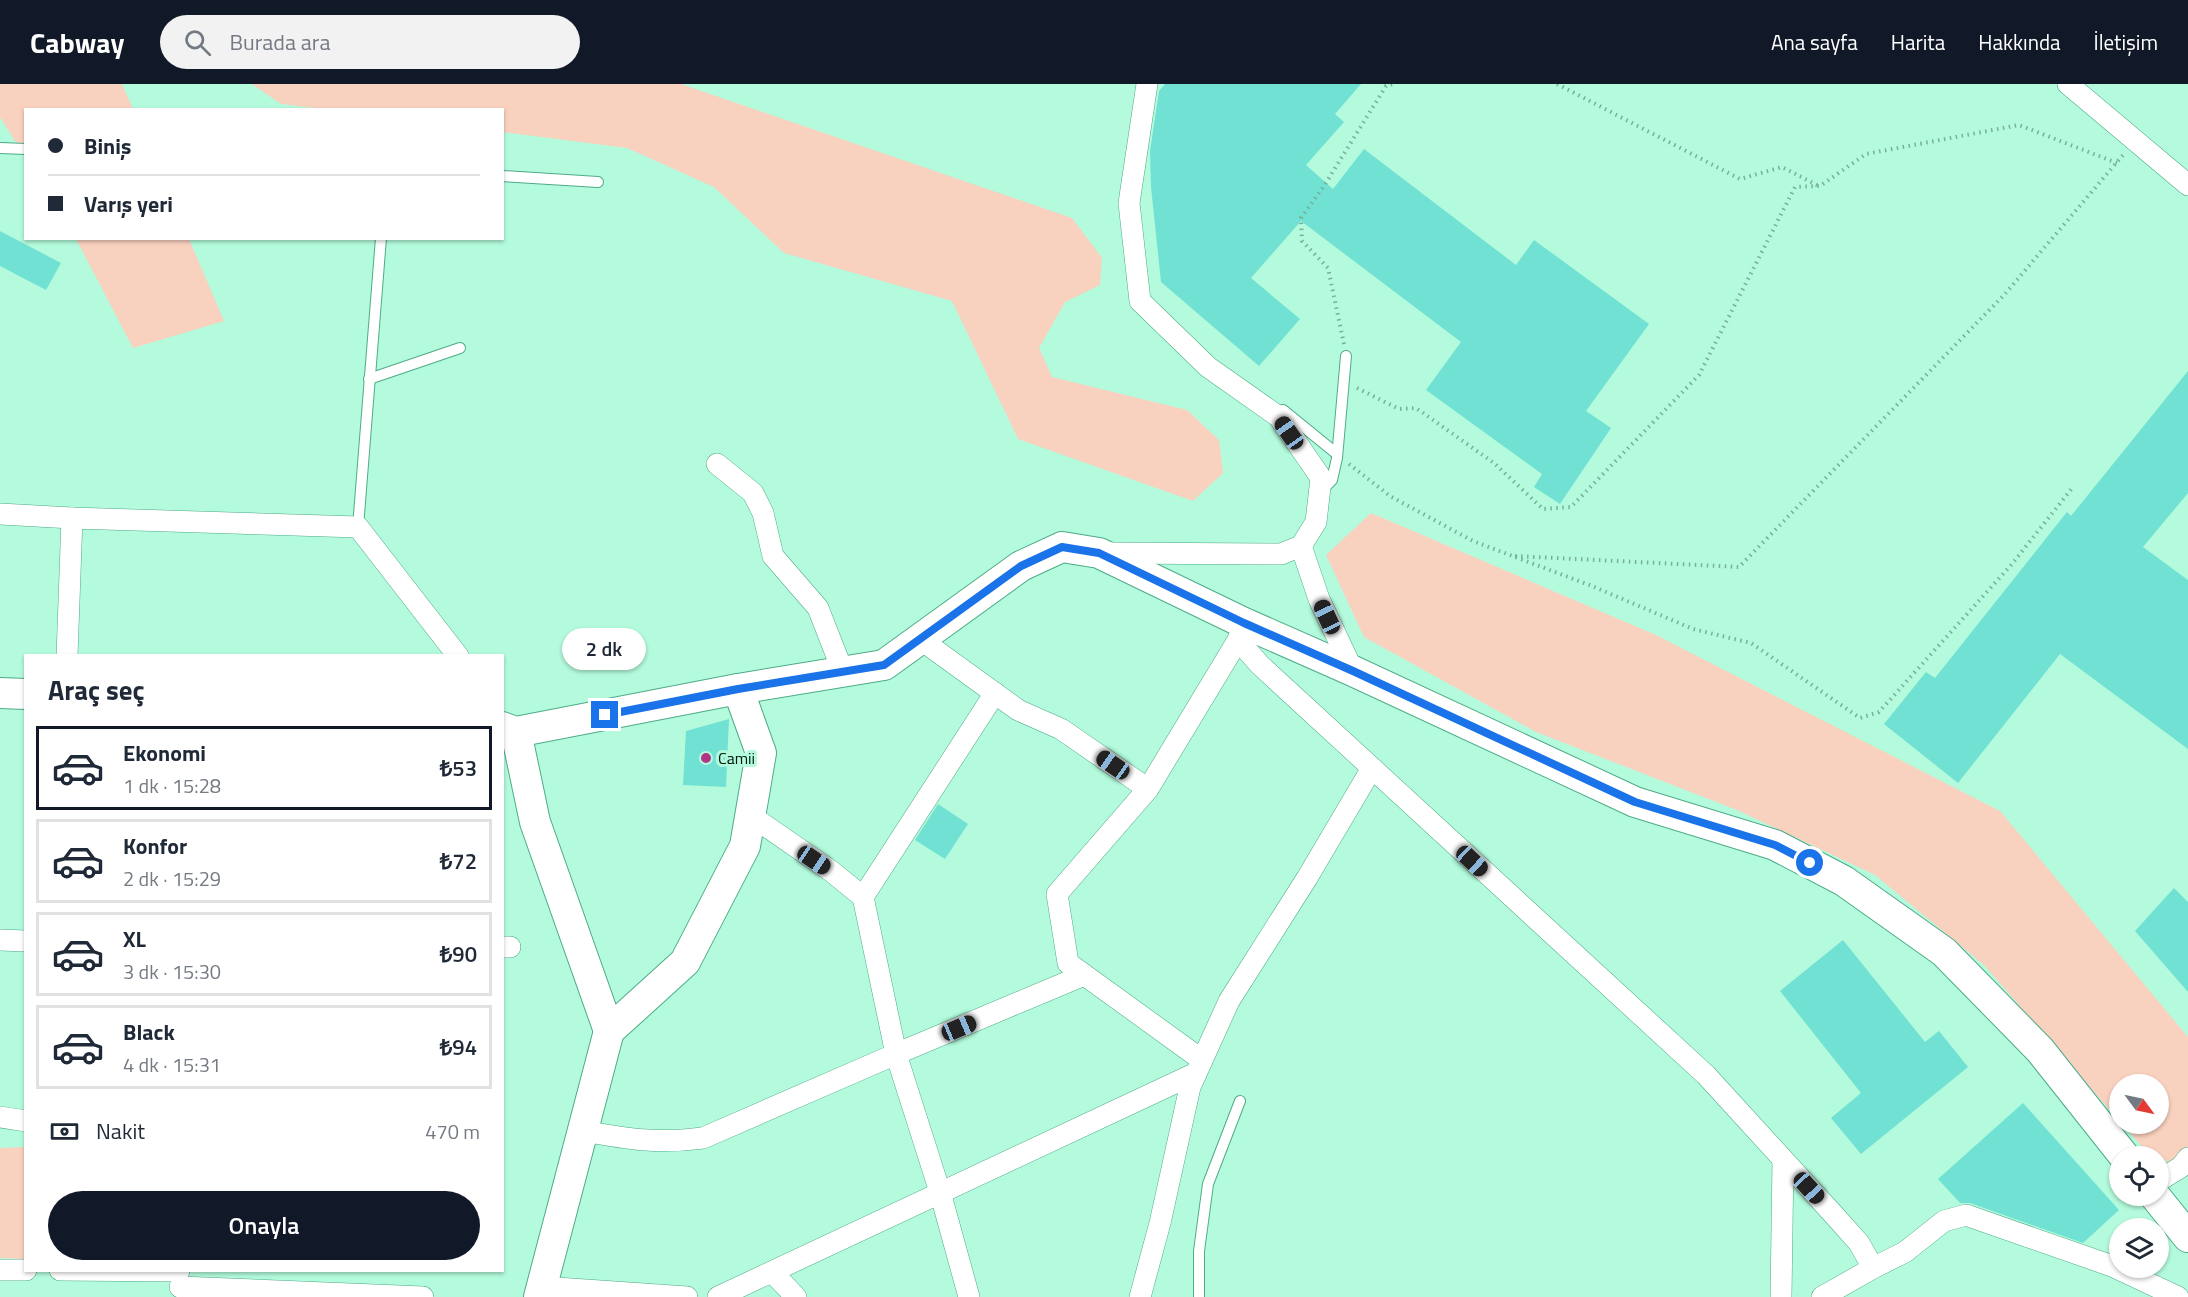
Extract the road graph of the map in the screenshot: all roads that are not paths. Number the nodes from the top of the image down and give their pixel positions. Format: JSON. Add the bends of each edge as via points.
{"nodes":[{"id":1,"x":1147,"y":84,"type":"edge"},
{"id":2,"x":2068,"y":84,"type":"edge"},
{"id":3,"x":0,"y":148,"type":"edge"},
{"id":4,"x":24,"y":149,"type":"edge"},
{"id":5,"x":504,"y":176,"type":"edge"},
{"id":6,"x":598,"y":182,"type":"dead end"},
{"id":7,"x":2188,"y":185,"type":"edge"},
{"id":8,"x":381,"y":240,"type":"edge"},
{"id":9,"x":460,"y":348,"type":"dead end"},
{"id":10,"x":1346,"y":356,"type":"road end"},
{"id":11,"x":1208,"y":367,"type":"junction"},
{"id":12,"x":369,"y":379,"type":"junction"},
{"id":13,"x":1337,"y":454,"type":"junction"},
{"id":14,"x":717,"y":464,"type":"dead end"},
{"id":15,"x":1319,"y":494,"type":"junction"},
{"id":16,"x":0,"y":514,"type":"edge"},
{"id":17,"x":72,"y":518,"type":"junction"},
{"id":18,"x":358,"y":527,"type":"junction"},
{"id":19,"x":1301,"y":546,"type":"junction"},
{"id":20,"x":1099,"y":553,"type":"junction"},
{"id":21,"x":1241,"y":632,"type":"junction"},
{"id":22,"x":920,"y":639,"type":"junction"},
{"id":23,"x":67,"y":654,"type":"edge"},
{"id":24,"x":456,"y":654,"type":"edge"},
{"id":25,"x":1353,"y":671,"type":"junction"},
{"id":26,"x":843,"y":672,"type":"junction"},
{"id":27,"x":738,"y":689,"type":"junction"},
{"id":28,"x":0,"y":693,"type":"edge"},
{"id":29,"x":995,"y":693,"type":"junction"},
{"id":30,"x":24,"y":694,"type":"edge"},
{"id":31,"x":509,"y":729,"type":"edge"},
{"id":32,"x":1372,"y":768,"type":"junction"},
{"id":33,"x":1148,"y":789,"type":"junction"},
{"id":34,"x":750,"y":815,"type":"junction"},
{"id":35,"x":863,"y":897,"type":"junction"},
{"id":36,"x":0,"y":940,"type":"edge"},
{"id":37,"x":24,"y":940,"type":"edge"},
{"id":38,"x":1084,"y":975,"type":"junction"},
{"id":39,"x":609,"y":1031,"type":"junction"},
{"id":40,"x":896,"y":1054,"type":"junction"},
{"id":41,"x":1199,"y":1067,"type":"junction"},
{"id":42,"x":1240,"y":1101,"type":"dead end"},
{"id":43,"x":0,"y":1117,"type":"edge"},
{"id":44,"x":24,"y":1121,"type":"edge"},
{"id":45,"x":583,"y":1131,"type":"junction"},
{"id":46,"x":2116,"y":1146,"type":"edge"},
{"id":47,"x":2188,"y":1158,"type":"edge"},
{"id":48,"x":1783,"y":1160,"type":"junction"},
{"id":49,"x":2169,"y":1174,"type":"edge"},
{"id":50,"x":940,"y":1192,"type":"junction"},
{"id":51,"x":2163,"y":1206,"type":"edge"},
{"id":52,"x":2188,"y":1237,"type":"edge"},
{"id":53,"x":1873,"y":1268,"type":"junction"},
{"id":54,"x":0,"y":1270,"type":"edge"},
{"id":55,"x":24,"y":1270,"type":"edge"},
{"id":56,"x":82,"y":1272,"type":"edge"},
{"id":57,"x":772,"y":1272,"type":"junction"},
{"id":58,"x":180,"y":1281,"type":"edge"},
{"id":59,"x":541,"y":1292,"type":"edge"},
{"id":60,"x":423,"y":1297,"type":"edge"},
{"id":61,"x":687,"y":1297,"type":"edge"},
{"id":62,"x":718,"y":1297,"type":"edge"},
{"id":63,"x":796,"y":1297,"type":"edge"},
{"id":64,"x":969,"y":1297,"type":"edge"},
{"id":65,"x":1140,"y":1297,"type":"edge"},
{"id":66,"x":1199,"y":1297,"type":"edge"},
{"id":67,"x":1781,"y":1297,"type":"edge"},
{"id":68,"x":1822,"y":1297,"type":"edge"},
{"id":69,"x":2178,"y":1297,"type":"edge"}],
"edges":[{"from":1,"to":11,"type":"street","via":[[1129,203],[1140,301]]},
{"from":2,"to":7,"type":"street"},
{"from":3,"to":4,"type":"lane"},
{"from":5,"to":6,"type":"lane"},
{"from":8,"to":12,"type":"lane"},
{"from":9,"to":12,"type":"lane"},
{"from":10,"to":13,"type":"lane"},
{"from":11,"to":13,"type":"lane","via":[[1254,387]]},
{"from":11,"to":15,"type":"street","via":[[1279,417],[1321,478]]},
{"from":12,"to":18,"type":"lane"},
{"from":13,"to":15,"type":"lane","via":[[1332,480]]},
{"from":14,"to":26,"type":"street","via":[[753,493],[763,513],[773,556],[818,608]]},
{"from":15,"to":19,"type":"street","via":[[1316,522]]},
{"from":16,"to":17,"type":"street"},
{"from":17,"to":18,"type":"street"},
{"from":17,"to":23,"type":"street"},
{"from":18,"to":24,"type":"street"},
{"from":19,"to":20,"type":"street","via":[[1281,554]]},
{"from":19,"to":25,"type":"street","via":[[1319,599]]},
{"from":20,"to":21,"type":"street"},
{"from":20,"to":22,"type":"street","via":[[1062,547],[1021,566]]},
{"from":21,"to":25,"type":"street"},
{"from":21,"to":32,"type":"street","via":[[1260,665]]},
{"from":21,"to":33,"type":"street"},
{"from":22,"to":26,"type":"street","via":[[884,665]]},
{"from":22,"to":29,"type":"street"},
{"from":25,"to":46,"type":"street","via":[[1635,802],[1775,845],[1844,881],[1944,952],[2040,1050]]},
{"from":26,"to":27,"type":"street"},
{"from":27,"to":31,"type":"street"},
{"from":27,"to":34,"type":"street","via":[[761,753]]},
{"from":28,"to":30,"type":"street"},
{"from":29,"to":33,"type":"street","via":[[1018,710],[1061,729]]},
{"from":29,"to":35,"type":"street"},
{"from":31,"to":39,"type":"street","via":[[535,822]]},
{"from":32,"to":41,"type":"street","via":[[1229,1001]]},
{"from":32,"to":48,"type":"street","via":[[1706,1075]]},
{"from":33,"to":38,"type":"street","via":[[1056,894],[1068,963]]},
{"from":34,"to":35,"type":"street"},
{"from":34,"to":39,"type":"street","via":[[745,846],[685,962]]},
{"from":35,"to":40,"type":"street"},
{"from":36,"to":37,"type":"street"},
{"from":38,"to":40,"type":"street"},
{"from":38,"to":41,"type":"street"},
{"from":39,"to":45,"type":"street"},
{"from":40,"to":45,"type":"street","via":[[703,1138],[638,1141]]},
{"from":40,"to":50,"type":"street"},
{"from":41,"to":50,"type":"street"},
{"from":41,"to":65,"type":"street","via":[[1190,1087]]},
{"from":42,"to":66,"type":"lane","via":[[1208,1184],[1199,1251]]},
{"from":43,"to":44,"type":"street"},
{"from":45,"to":59,"type":"street"},
{"from":47,"to":49,"type":"street"},
{"from":48,"to":53,"type":"street","via":[[1859,1243]]},
{"from":48,"to":67,"type":"street"},
{"from":50,"to":57,"type":"street"},
{"from":50,"to":64,"type":"street"},
{"from":51,"to":52,"type":"street"},
{"from":53,"to":68,"type":"street"},
{"from":53,"to":69,"type":"street","via":[[1905,1252],[1944,1221],[1966,1215],[2112,1266]]},
{"from":54,"to":55,"type":"street"},
{"from":56,"to":58,"type":"street"},
{"from":57,"to":62,"type":"street"},
{"from":57,"to":63,"type":"street"},
{"from":58,"to":60,"type":"street"},
{"from":59,"to":61,"type":"street"}]}
